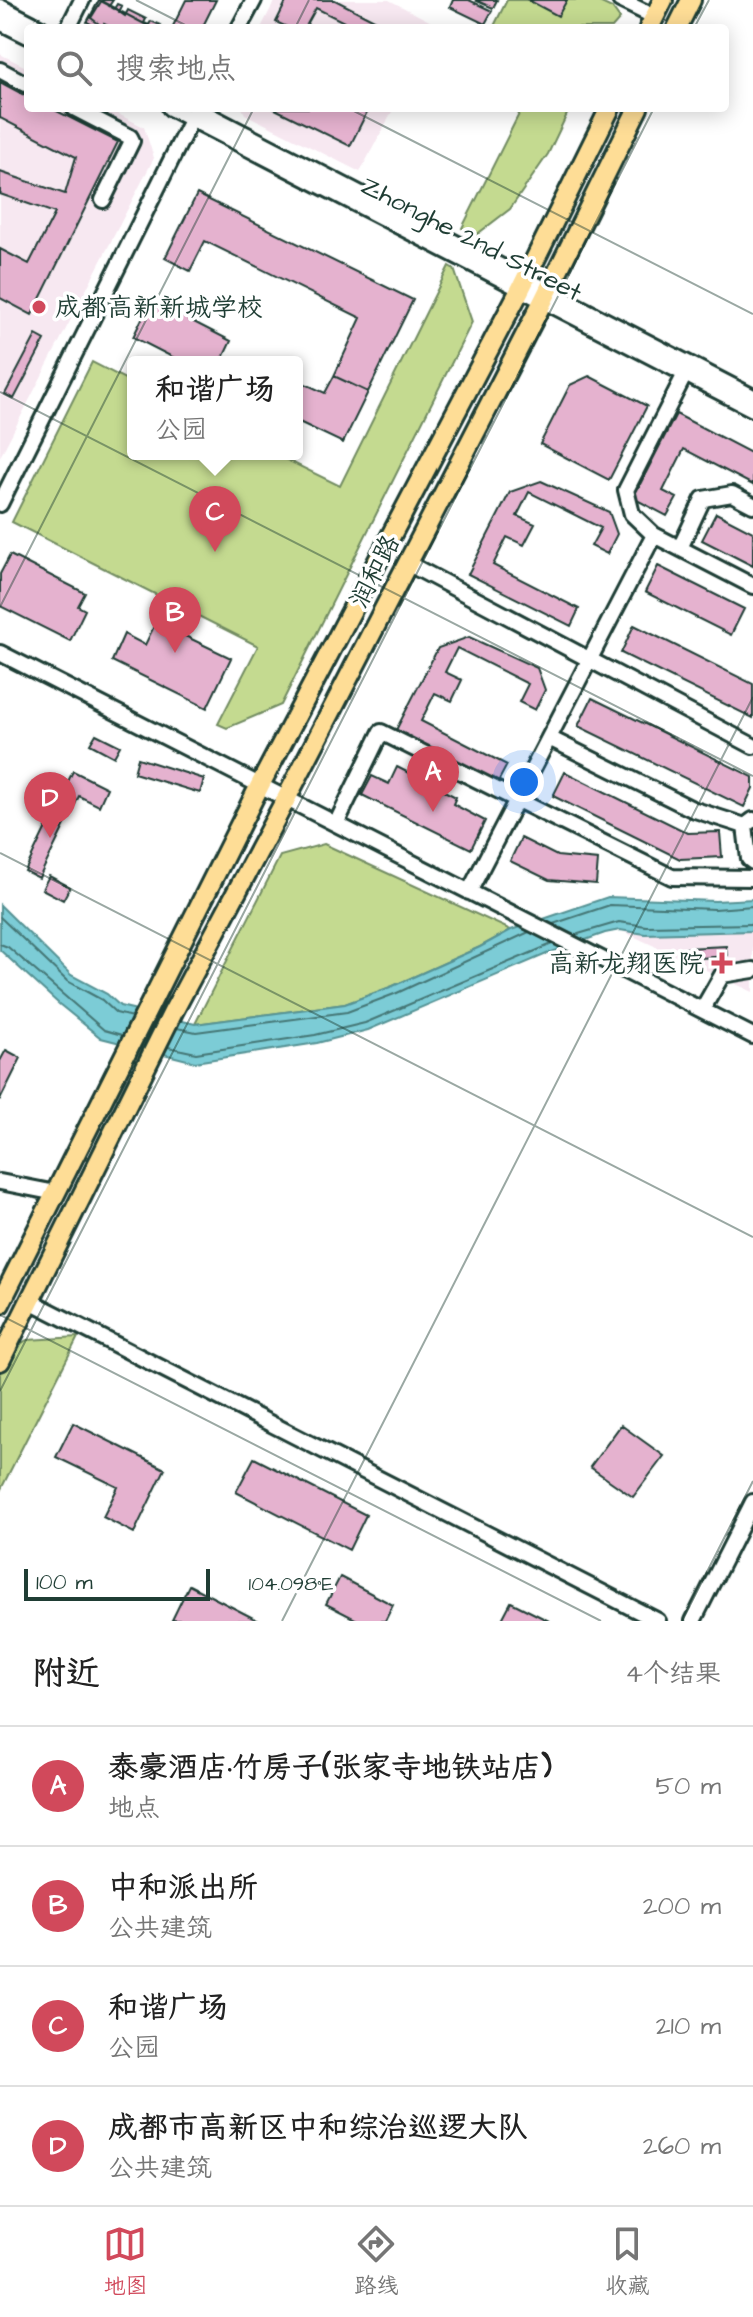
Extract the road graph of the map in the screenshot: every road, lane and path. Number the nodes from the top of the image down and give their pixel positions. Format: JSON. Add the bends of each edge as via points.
{"nodes":[{"id":1,"x":82,"y":0,"type":"edge"},
{"id":2,"x":254,"y":0,"type":"edge"},
{"id":3,"x":620,"y":0,"type":"edge"},
{"id":4,"x":691,"y":0,"type":"edge"},
{"id":5,"x":0,"y":7,"type":"edge"},
{"id":6,"x":656,"y":15,"type":"edge"},
{"id":7,"x":0,"y":22,"type":"edge"},
{"id":8,"x":33,"y":24,"type":"edge"},
{"id":9,"x":70,"y":24,"type":"edge"},
{"id":10,"x":241,"y":24,"type":"edge"},
{"id":11,"x":679,"y":24,"type":"edge"},
{"id":12,"x":24,"y":34,"type":"edge"},
{"id":13,"x":0,"y":70,"type":"edge"},
{"id":14,"x":24,"y":83,"type":"edge"},
{"id":15,"x":82,"y":112,"type":"edge"},
{"id":16,"x":195,"y":112,"type":"edge"},
{"id":17,"x":197,"y":112,"type":"edge"},
{"id":18,"x":608,"y":112,"type":"edge"},
{"id":19,"x":636,"y":112,"type":"edge"},
{"id":20,"x":103,"y":200,"type":"dead end"},
{"id":21,"x":522,"y":284,"type":"junction"},
{"id":22,"x":545,"y":296,"type":"junction"},
{"id":23,"x":685,"y":374,"type":"junction"},
{"id":24,"x":753,"y":397,"type":"edge"},
{"id":25,"x":753,"y":409,"type":"edge"},
{"id":26,"x":0,"y":504,"type":"edge"},
{"id":27,"x":753,"y":505,"type":"edge"},
{"id":28,"x":654,"y":535,"type":"junction"},
{"id":29,"x":680,"y":548,"type":"junction"},
{"id":30,"x":407,"y":563,"type":"junction"},
{"id":31,"x":753,"y":586,"type":"edge"},
{"id":32,"x":0,"y":653,"type":"edge"},
{"id":33,"x":590,"y":659,"type":"junction"},
{"id":34,"x":549,"y":738,"type":"junction"},
{"id":35,"x":753,"y":746,"type":"edge"},
{"id":36,"x":260,"y":785,"type":"junction"},
{"id":37,"x":286,"y":799,"type":"junction"},
{"id":38,"x":517,"y":800,"type":"junction"},
{"id":39,"x":749,"y":823,"type":"edge"},
{"id":40,"x":336,"y":824,"type":"junction"},
{"id":41,"x":753,"y":862,"type":"edge"},
{"id":42,"x":753,"y":878,"type":"edge"},
{"id":43,"x":469,"y":892,"type":"junction"},
{"id":44,"x":753,"y":970,"type":"edge"},
{"id":45,"x":702,"y":1010,"type":"junction"},
{"id":46,"x":753,"y":1036,"type":"edge"},
{"id":47,"x":0,"y":1182,"type":"edge"},
{"id":48,"x":56,"y":1193,"type":"junction"},
{"id":49,"x":3,"y":1293,"type":"edge"},
{"id":50,"x":30,"y":1301,"type":"junction"},
{"id":51,"x":0,"y":1361,"type":"edge"},
{"id":52,"x":753,"y":1502,"type":"edge"},
{"id":53,"x":658,"y":1621,"type":"edge"},
{"id":54,"x":693,"y":1621,"type":"edge"}],
"edges":[{"from":1,"to":9,"type":"street"},
{"from":2,"to":10,"type":"street"},
{"from":3,"to":6,"type":"street"},
{"from":4,"to":11,"type":"main road"},
{"from":5,"to":8,"type":"street"},
{"from":7,"to":12,"type":"street"},
{"from":13,"to":14,"type":"street"},
{"from":15,"to":20,"type":"street","via":[[132,141]]},
{"from":16,"to":26,"type":"street"},
{"from":17,"to":21,"type":"street","name":"Zhonghe 2nd Street"},
{"from":18,"to":21,"type":"main road","name":"润和路"},
{"from":19,"to":22,"type":"main road","name":"润和路"},
{"from":21,"to":22,"type":"street","name":"Zhonghe 2nd Street"},
{"from":21,"to":36,"type":"main road","name":"润和路"},
{"from":22,"to":23,"type":"street","name":"Zhonghe 2nd Street"},
{"from":22,"to":24,"type":"street","name":"Zhonghe 2nd Street"},
{"from":22,"to":30,"type":"main road","name":"润和路"},
{"from":23,"to":25,"type":"street","name":"Zhonghe 2nd Street"},
{"from":23,"to":28,"type":"street","via":[[626,490],[632,514]]},
{"from":27,"to":29,"type":"street","via":[[732,494],[703,499]]},
{"from":28,"to":29,"type":"street"},
{"from":28,"to":33,"type":"street"},
{"from":29,"to":31,"type":"street"},
{"from":30,"to":33,"type":"street"},
{"from":30,"to":37,"type":"main road","name":"润和路"},
{"from":32,"to":36,"type":"street"},
{"from":33,"to":34,"type":"street"},
{"from":33,"to":35,"type":"street"},
{"from":34,"to":38,"type":"street"},
{"from":34,"to":39,"type":"street","via":[[692,809]]},
{"from":36,"to":37,"type":"street"},
{"from":36,"to":48,"type":"main road","name":"润和路"},
{"from":37,"to":40,"type":"street"},
{"from":37,"to":50,"type":"main road","name":"润和路"},
{"from":38,"to":40,"type":"street","via":[[381,732]]},
{"from":38,"to":42,"type":"street","via":[[672,877]]},
{"from":38,"to":43,"type":"street"},
{"from":39,"to":41,"type":"street"},
{"from":40,"to":43,"type":"street"},
{"from":43,"to":45,"type":"street"},
{"from":44,"to":45,"type":"street","via":[[722,975]]},
{"from":45,"to":46,"type":"street"},
{"from":47,"to":48,"type":"street"},
{"from":48,"to":49,"type":"main road","name":"润和路"},
{"from":50,"to":51,"type":"main road","name":"润和路"},
{"from":50,"to":53,"type":"street"},
{"from":52,"to":54,"type":"street"}]}
